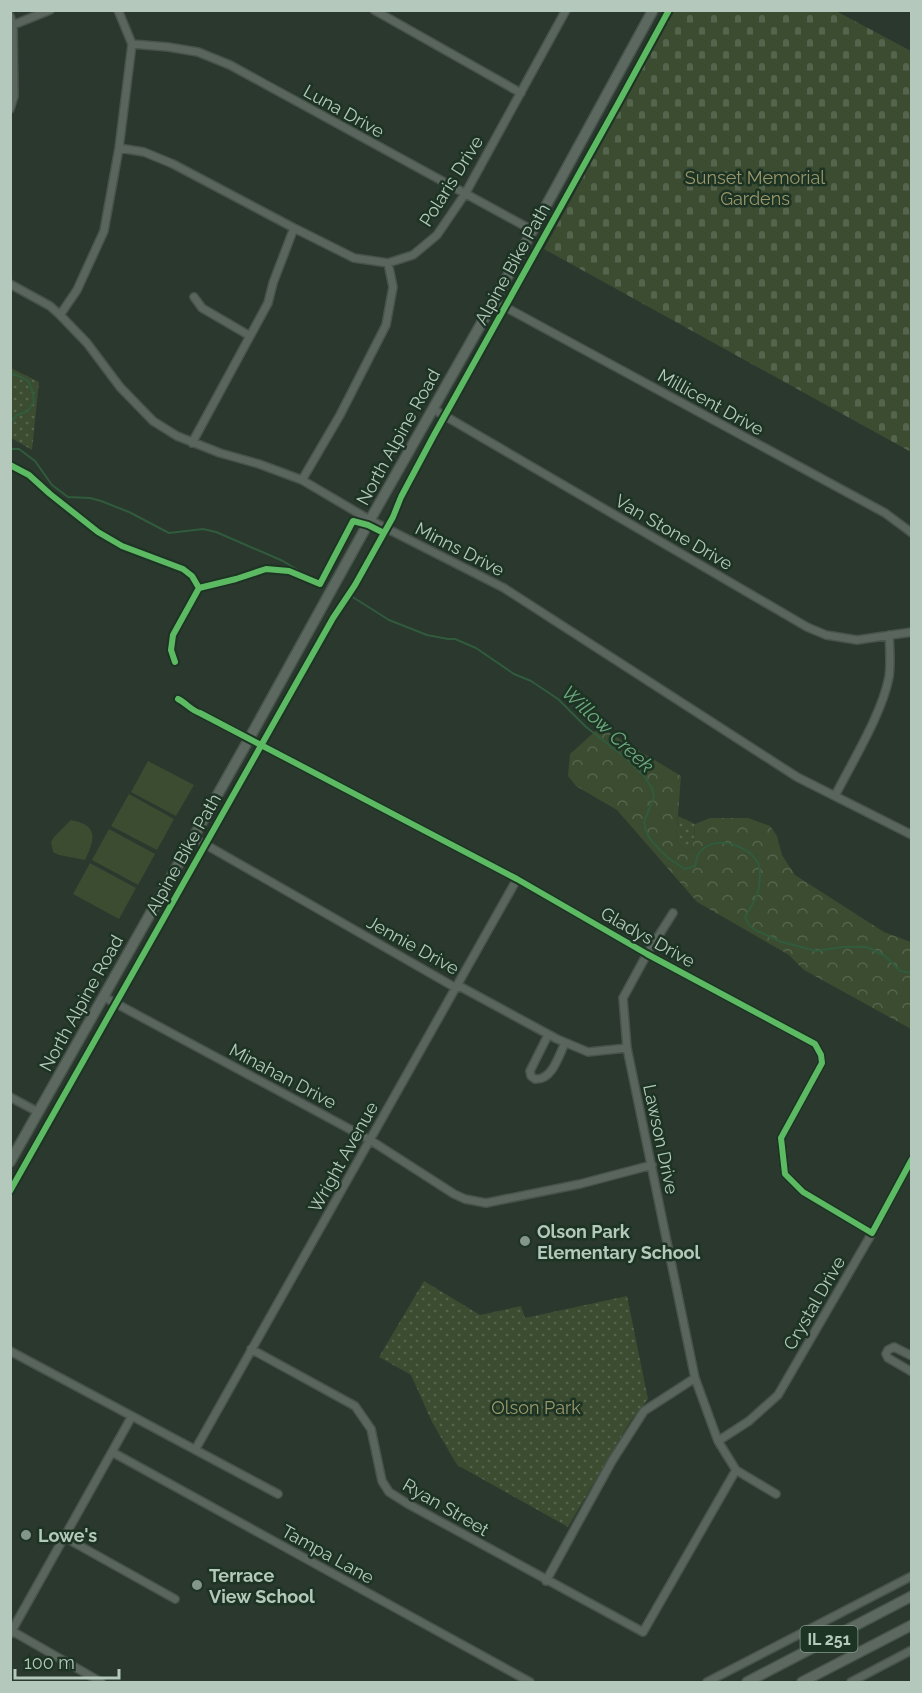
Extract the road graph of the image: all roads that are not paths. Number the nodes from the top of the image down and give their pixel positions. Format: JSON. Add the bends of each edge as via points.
{"nodes":[{"id":1,"x":50,"y":10,"type":"edge"},
{"id":2,"x":118,"y":10,"type":"edge"},
{"id":3,"x":374,"y":10,"type":"edge"},
{"id":4,"x":566,"y":10,"type":"edge"},
{"id":5,"x":653,"y":10,"type":"edge"},
{"id":6,"x":10,"y":16,"type":"edge"},
{"id":7,"x":13,"y":25,"type":"junction"},
{"id":8,"x":132,"y":45,"type":"junction"},
{"id":9,"x":521,"y":93,"type":"junction"},
{"id":10,"x":10,"y":109,"type":"edge"},
{"id":11,"x":119,"y":148,"type":"junction"},
{"id":12,"x":465,"y":194,"type":"junction"},
{"id":13,"x":294,"y":228,"type":"junction"},
{"id":14,"x":532,"y":230,"type":"junction"},
{"id":15,"x":388,"y":264,"type":"junction"},
{"id":16,"x":10,"y":284,"type":"edge"},
{"id":17,"x":194,"y":297,"type":"dead end"},
{"id":18,"x":494,"y":301,"type":"junction"},
{"id":19,"x":60,"y":315,"type":"junction"},
{"id":20,"x":250,"y":336,"type":"junction"},
{"id":21,"x":433,"y":409,"type":"junction"},
{"id":22,"x":192,"y":443,"type":"junction"},
{"id":23,"x":302,"y":480,"type":"junction"},
{"id":24,"x":370,"y":520,"type":"junction"},
{"id":25,"x":912,"y":533,"type":"edge"},
{"id":26,"x":912,"y":632,"type":"edge"},
{"id":27,"x":889,"y":635,"type":"junction"},
{"id":28,"x":194,"y":711,"type":"dead end"},
{"id":29,"x":249,"y":739,"type":"junction"},
{"id":30,"x":835,"y":796,"type":"junction"},
{"id":31,"x":912,"y":835,"type":"edge"},
{"id":32,"x":194,"y":838,"type":"junction"},
{"id":33,"x":517,"y":879,"type":"junction"},
{"id":34,"x":673,"y":913,"type":"dead end"},
{"id":35,"x":647,"y":954,"type":"junction"},
{"id":36,"x":456,"y":988,"type":"junction"},
{"id":37,"x":104,"y":997,"type":"junction"},
{"id":38,"x":548,"y":1035,"type":"junction"},
{"id":39,"x":565,"y":1043,"type":"junction"},
{"id":40,"x":627,"y":1048,"type":"junction"},
{"id":41,"x":10,"y":1097,"type":"edge"},
{"id":42,"x":38,"y":1112,"type":"junction"},
{"id":43,"x":370,"y":1140,"type":"junction"},
{"id":44,"x":912,"y":1159,"type":"edge"},
{"id":45,"x":10,"y":1162,"type":"edge"},
{"id":46,"x":652,"y":1165,"type":"junction"},
{"id":47,"x":872,"y":1233,"type":"junction"},
{"id":48,"x":251,"y":1349,"type":"junction"},
{"id":49,"x":10,"y":1351,"type":"edge"},
{"id":50,"x":912,"y":1356,"type":"edge"},
{"id":51,"x":912,"y":1372,"type":"edge"},
{"id":52,"x":695,"y":1378,"type":"junction"},
{"id":53,"x":132,"y":1416,"type":"junction"},
{"id":54,"x":718,"y":1441,"type":"junction"},
{"id":55,"x":195,"y":1450,"type":"junction"},
{"id":56,"x":112,"y":1452,"type":"junction"},
{"id":57,"x":736,"y":1470,"type":"junction"},
{"id":58,"x":278,"y":1494,"type":"dead end"},
{"id":59,"x":776,"y":1494,"type":"dead end"},
{"id":60,"x":64,"y":1537,"type":"junction"},
{"id":61,"x":912,"y":1575,"type":"edge"},
{"id":62,"x":546,"y":1581,"type":"junction"},
{"id":63,"x":912,"y":1596,"type":"edge"},
{"id":64,"x":174,"y":1599,"type":"dead end"},
{"id":65,"x":912,"y":1625,"type":"edge"},
{"id":66,"x":11,"y":1633,"type":"edge"},
{"id":67,"x":912,"y":1650,"type":"edge"},
{"id":68,"x":102,"y":1683,"type":"edge"},
{"id":69,"x":530,"y":1683,"type":"edge"},
{"id":70,"x":707,"y":1683,"type":"edge"},
{"id":71,"x":747,"y":1683,"type":"edge"},
{"id":72,"x":802,"y":1683,"type":"edge"},
{"id":73,"x":851,"y":1683,"type":"edge"}],
"edges":[{"from":1,"to":7,"type":"street"},
{"from":2,"to":8,"type":"street"},
{"from":3,"to":9,"type":"street"},
{"from":4,"to":9,"type":"street","name":"Polaris Drive"},
{"from":5,"to":14,"type":"main road","name":"North Alpine Road"},
{"from":6,"to":7,"type":"street"},
{"from":7,"to":10,"type":"street","via":[[14,96]]},
{"from":8,"to":11,"type":"street"},
{"from":8,"to":12,"type":"street","name":"Luna Drive","via":[[198,52],[230,65]]},
{"from":9,"to":12,"type":"street","name":"Polaris Drive"},
{"from":11,"to":13,"type":"street","via":[[144,152],[173,164]]},
{"from":11,"to":19,"type":"street","via":[[104,231]]},
{"from":12,"to":14,"type":"street","name":"Luna Drive"},
{"from":12,"to":15,"type":"street","name":"Polaris Drive","via":[[437,235],[413,255]]},
{"from":13,"to":15,"type":"street","via":[[354,258]]},
{"from":13,"to":20,"type":"street","via":[[268,303]]},
{"from":14,"to":18,"type":"main road","name":"North Alpine Road"},
{"from":15,"to":23,"type":"street","via":[[393,287],[386,325]]},
{"from":16,"to":19,"type":"street","name":"Minns Drive"},
{"from":17,"to":20,"type":"street","via":[[202,309]]},
{"from":18,"to":21,"type":"main road","name":"North Alpine Road"},
{"from":18,"to":25,"type":"street","name":"Millicent Drive","via":[[885,513]]},
{"from":19,"to":22,"type":"street","name":"Minns Drive","via":[[153,421]]},
{"from":20,"to":22,"type":"street"},
{"from":21,"to":24,"type":"main road","name":"North Alpine Road"},
{"from":21,"to":27,"type":"street","name":"Van Stone Drive","via":[[807,627],[857,640]]},
{"from":22,"to":23,"type":"street","name":"Minns Drive"},
{"from":23,"to":24,"type":"street","name":"Minns Drive"},
{"from":24,"to":29,"type":"main road","name":"North Alpine Road"},
{"from":24,"to":30,"type":"street","name":"Minns Drive","via":[[504,588],[797,777]]},
{"from":26,"to":27,"type":"street","name":"Van Stone Drive"},
{"from":27,"to":30,"type":"street","via":[[891,660],[884,696]]},
{"from":28,"to":29,"type":"street","name":"Gladys Drive"},
{"from":29,"to":32,"type":"main road","name":"North Alpine Road"},
{"from":29,"to":33,"type":"street","name":"Gladys Drive"},
{"from":30,"to":31,"type":"street","name":"Minns Drive"},
{"from":32,"to":36,"type":"street","name":"Jennie Drive"},
{"from":32,"to":37,"type":"main road","name":"North Alpine Road"},
{"from":33,"to":35,"type":"street","name":"Gladys Drive"},
{"from":33,"to":36,"type":"street","name":"Wright Avenue"},
{"from":34,"to":35,"type":"street","name":"Lawson Drive"},
{"from":35,"to":40,"type":"street","name":"Lawson Drive","via":[[623,998]]},
{"from":35,"to":47,"type":"street","name":"Gladys Drive","via":[[815,1044],[822,1063],[781,1138],[786,1174],[803,1192]]},
{"from":36,"to":38,"type":"street","name":"Jennie Drive","via":[[461,987]]},
{"from":36,"to":43,"type":"street","name":"Wright Avenue"},
{"from":37,"to":42,"type":"main road","name":"North Alpine Road"},
{"from":37,"to":43,"type":"street","name":"Minahan Drive"},
{"from":38,"to":39,"type":"street","name":"Jennie Drive"},
{"from":38,"to":39,"type":"street","via":[[530,1071],[535,1079],[548,1075]]},
{"from":39,"to":40,"type":"street","name":"Jennie Drive","via":[[588,1052]]},
{"from":40,"to":46,"type":"street","name":"Lawson Drive"},
{"from":41,"to":42,"type":"street"},
{"from":42,"to":45,"type":"main road","name":"North Alpine Road"},
{"from":43,"to":46,"type":"street","name":"Minahan Drive","via":[[454,1194],[486,1203]]},
{"from":43,"to":48,"type":"street","name":"Wright Avenue"},
{"from":44,"to":47,"type":"street","name":"Crystal Drive"},
{"from":46,"to":52,"type":"street","name":"Lawson Drive"},
{"from":47,"to":54,"type":"street","name":"Crystal Drive","via":[[778,1395]]},
{"from":48,"to":55,"type":"street","name":"Wright Avenue"},
{"from":48,"to":62,"type":"street","name":"Ryan Street","via":[[355,1406],[371,1429],[382,1481],[389,1492]]},
{"from":49,"to":53,"type":"street"},
{"from":50,"to":51,"type":"street","via":[[894,1347],[886,1354]]},
{"from":52,"to":54,"type":"street","name":"Lawson Drive"},
{"from":52,"to":62,"type":"street","via":[[644,1411]]},
{"from":53,"to":55,"type":"street"},
{"from":53,"to":56,"type":"street"},
{"from":54,"to":57,"type":"street","name":"Lawson Drive"},
{"from":55,"to":58,"type":"street"},
{"from":56,"to":60,"type":"street"},
{"from":56,"to":69,"type":"street","name":"Tampa Lane"},
{"from":57,"to":59,"type":"street","name":"Lawson Drive"},
{"from":57,"to":62,"type":"street","name":"Ryan Street","via":[[643,1632]]},
{"from":60,"to":64,"type":"street"},
{"from":60,"to":66,"type":"street"},
{"from":61,"to":70,"type":"street"},
{"from":63,"to":71,"type":"main road","number":"IL 251"},
{"from":65,"to":72,"type":"main road","number":"IL 251"},
{"from":66,"to":68,"type":"street"},
{"from":67,"to":73,"type":"street"}]}
